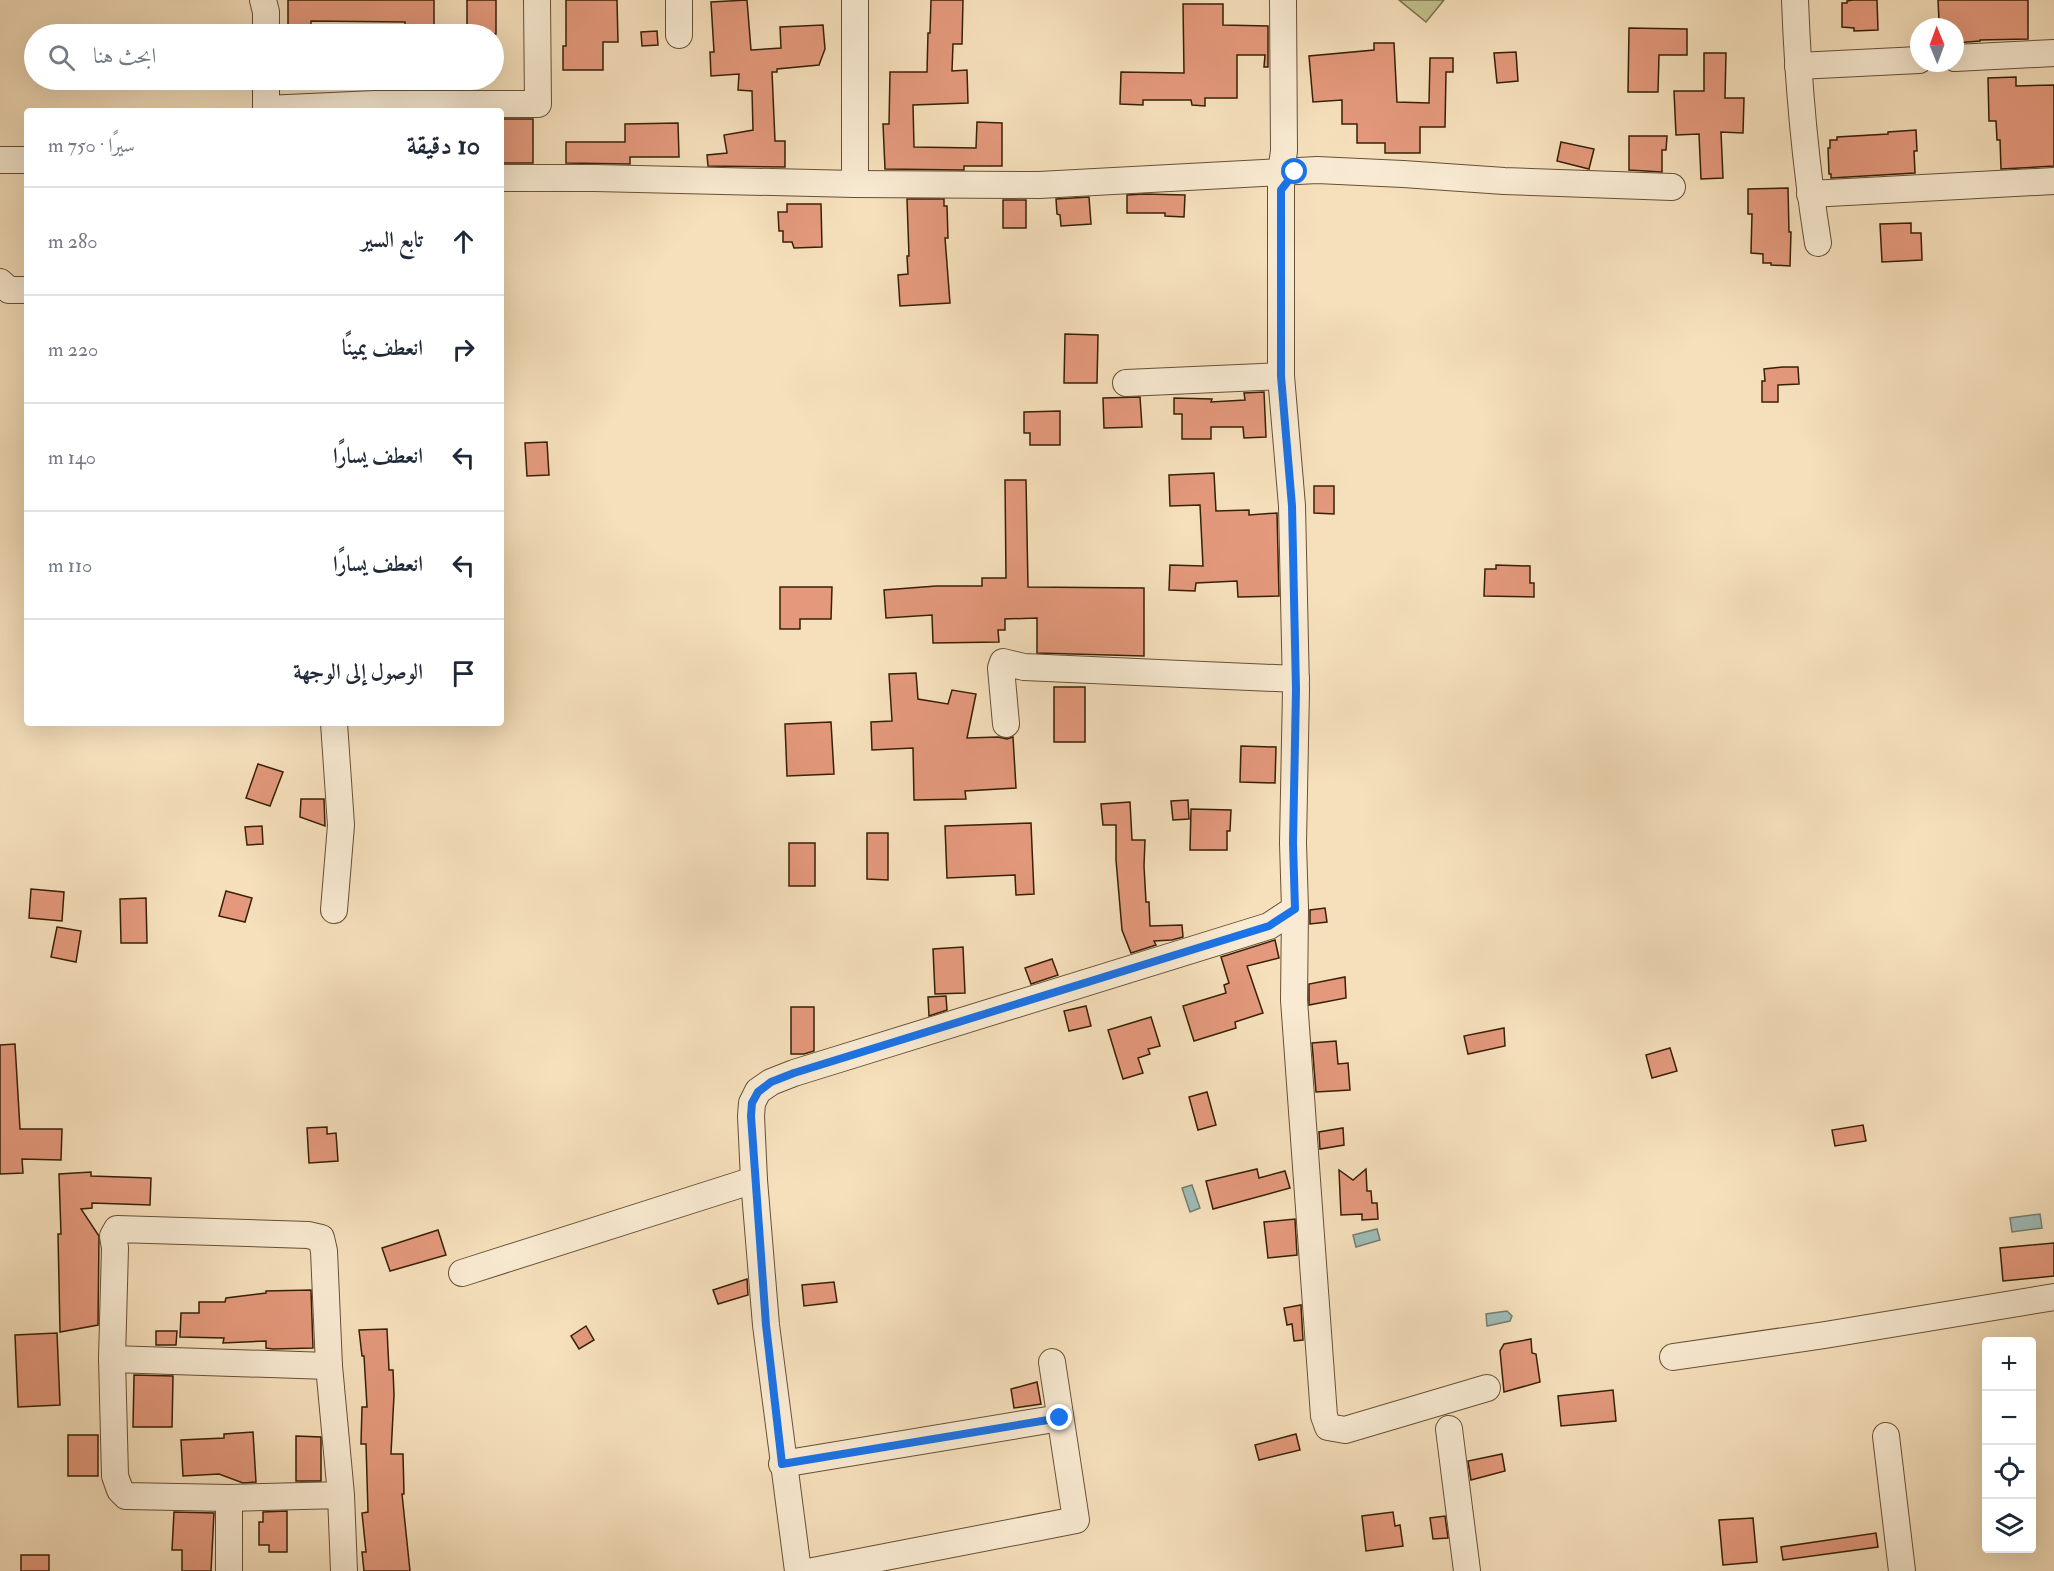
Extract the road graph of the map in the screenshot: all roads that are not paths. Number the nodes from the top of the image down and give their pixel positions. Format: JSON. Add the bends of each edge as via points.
{"nodes":[{"id":1,"x":263,"y":0,"type":"edge"},
{"id":2,"x":537,"y":0,"type":"edge"},
{"id":3,"x":679,"y":0,"type":"edge"},
{"id":4,"x":855,"y":0,"type":"edge"},
{"id":5,"x":1283,"y":0,"type":"edge"},
{"id":6,"x":1795,"y":0,"type":"edge"},
{"id":7,"x":266,"y":24,"type":"edge"},
{"id":8,"x":679,"y":34,"type":"dead end"},
{"id":9,"x":2054,"y":53,"type":"edge"},
{"id":10,"x":1964,"y":58,"type":"edge"},
{"id":11,"x":1910,"y":60,"type":"edge"},
{"id":12,"x":1797,"y":66,"type":"junction"},
{"id":13,"x":266,"y":90,"type":"edge"},
{"id":14,"x":266,"y":108,"type":"edge"},
{"id":15,"x":288,"y":108,"type":"edge"},
{"id":16,"x":0,"y":160,"type":"edge"},
{"id":17,"x":24,"y":160,"type":"edge"},
{"id":18,"x":504,"y":178,"type":"edge"},
{"id":19,"x":1285,"y":178,"type":"junction"},
{"id":20,"x":2054,"y":181,"type":"edge"},
{"id":21,"x":855,"y":184,"type":"junction"},
{"id":22,"x":1672,"y":187,"type":"dead end"},
{"id":23,"x":1810,"y":194,"type":"junction"},
{"id":24,"x":1818,"y":243,"type":"dead end"},
{"id":25,"x":0,"y":282,"type":"edge"},
{"id":26,"x":24,"y":290,"type":"edge"},
{"id":27,"x":1281,"y":376,"type":"junction"},
{"id":28,"x":1126,"y":383,"type":"dead end"},
{"id":29,"x":1296,"y":679,"type":"junction"},
{"id":30,"x":1006,"y":724,"type":"dead end"},
{"id":31,"x":334,"y":726,"type":"edge"},
{"id":32,"x":1295,"y":909,"type":"junction"},
{"id":33,"x":334,"y":910,"type":"dead end"},
{"id":34,"x":754,"y":1180,"type":"junction"},
{"id":35,"x":462,"y":1273,"type":"dead end"},
{"id":36,"x":2054,"y":1297,"type":"edge"},
{"id":37,"x":1673,"y":1357,"type":"dead end"},
{"id":38,"x":112,"y":1359,"type":"junction"},
{"id":39,"x":1052,"y":1362,"type":"dead end"},
{"id":40,"x":329,"y":1366,"type":"junction"},
{"id":41,"x":1487,"y":1388,"type":"dead end"},
{"id":42,"x":1060,"y":1418,"type":"junction"},
{"id":43,"x":1449,"y":1430,"type":"dead end"},
{"id":44,"x":1886,"y":1437,"type":"dead end"},
{"id":45,"x":782,"y":1464,"type":"junction"},
{"id":46,"x":341,"y":1495,"type":"junction"},
{"id":47,"x":229,"y":1498,"type":"junction"},
{"id":48,"x":229,"y":1571,"type":"edge"},
{"id":49,"x":344,"y":1571,"type":"edge"},
{"id":50,"x":798,"y":1571,"type":"edge"},
{"id":51,"x":813,"y":1571,"type":"edge"},
{"id":52,"x":1467,"y":1571,"type":"edge"},
{"id":53,"x":1902,"y":1571,"type":"edge"}],
"edges":[{"from":1,"to":7,"type":"street"},
{"from":2,"to":15,"type":"street","via":[[538,104]]},
{"from":3,"to":8,"type":"street"},
{"from":4,"to":21,"type":"street"},
{"from":5,"to":19,"type":"street"},
{"from":6,"to":12,"type":"street"},
{"from":9,"to":10,"type":"street"},
{"from":11,"to":12,"type":"street"},
{"from":12,"to":23,"type":"street"},
{"from":13,"to":14,"type":"street"},
{"from":16,"to":17,"type":"street"},
{"from":18,"to":21,"type":"street"},
{"from":19,"to":21,"type":"street"},
{"from":19,"to":22,"type":"street","via":[[1317,170]]},
{"from":19,"to":27,"type":"street"},
{"from":20,"to":23,"type":"street"},
{"from":23,"to":24,"type":"street"},
{"from":25,"to":26,"type":"street","via":[[9,290]]},
{"from":27,"to":28,"type":"street"},
{"from":27,"to":29,"type":"street","via":[[1292,506]]},
{"from":29,"to":30,"type":"street","via":[[1024,667],[1003,662]]},
{"from":29,"to":32,"type":"street"},
{"from":31,"to":33,"type":"street","via":[[341,825]]},
{"from":32,"to":34,"type":"street","via":[[1269,926],[771,1082],[752,1103]]},
{"from":32,"to":41,"type":"street","via":[[1294,1000],[1300,1100],[1324,1416],[1328,1427],[1345,1430]]},
{"from":34,"to":35,"type":"street"},
{"from":34,"to":45,"type":"street"},
{"from":36,"to":37,"type":"street"},
{"from":38,"to":40,"type":"street"},
{"from":38,"to":40,"type":"street","via":[[113,1236],[117,1229],[308,1235],[321,1238],[324,1251]]},
{"from":38,"to":47,"type":"street","via":[[115,1476],[120,1490],[126,1496]]},
{"from":39,"to":42,"type":"street"},
{"from":40,"to":46,"type":"street"},
{"from":42,"to":45,"type":"street"},
{"from":42,"to":51,"type":"street","via":[[1076,1520]]},
{"from":43,"to":52,"type":"street"},
{"from":44,"to":53,"type":"street"},
{"from":45,"to":50,"type":"street"},
{"from":46,"to":47,"type":"street"},
{"from":46,"to":49,"type":"street"},
{"from":47,"to":48,"type":"street"}]}
